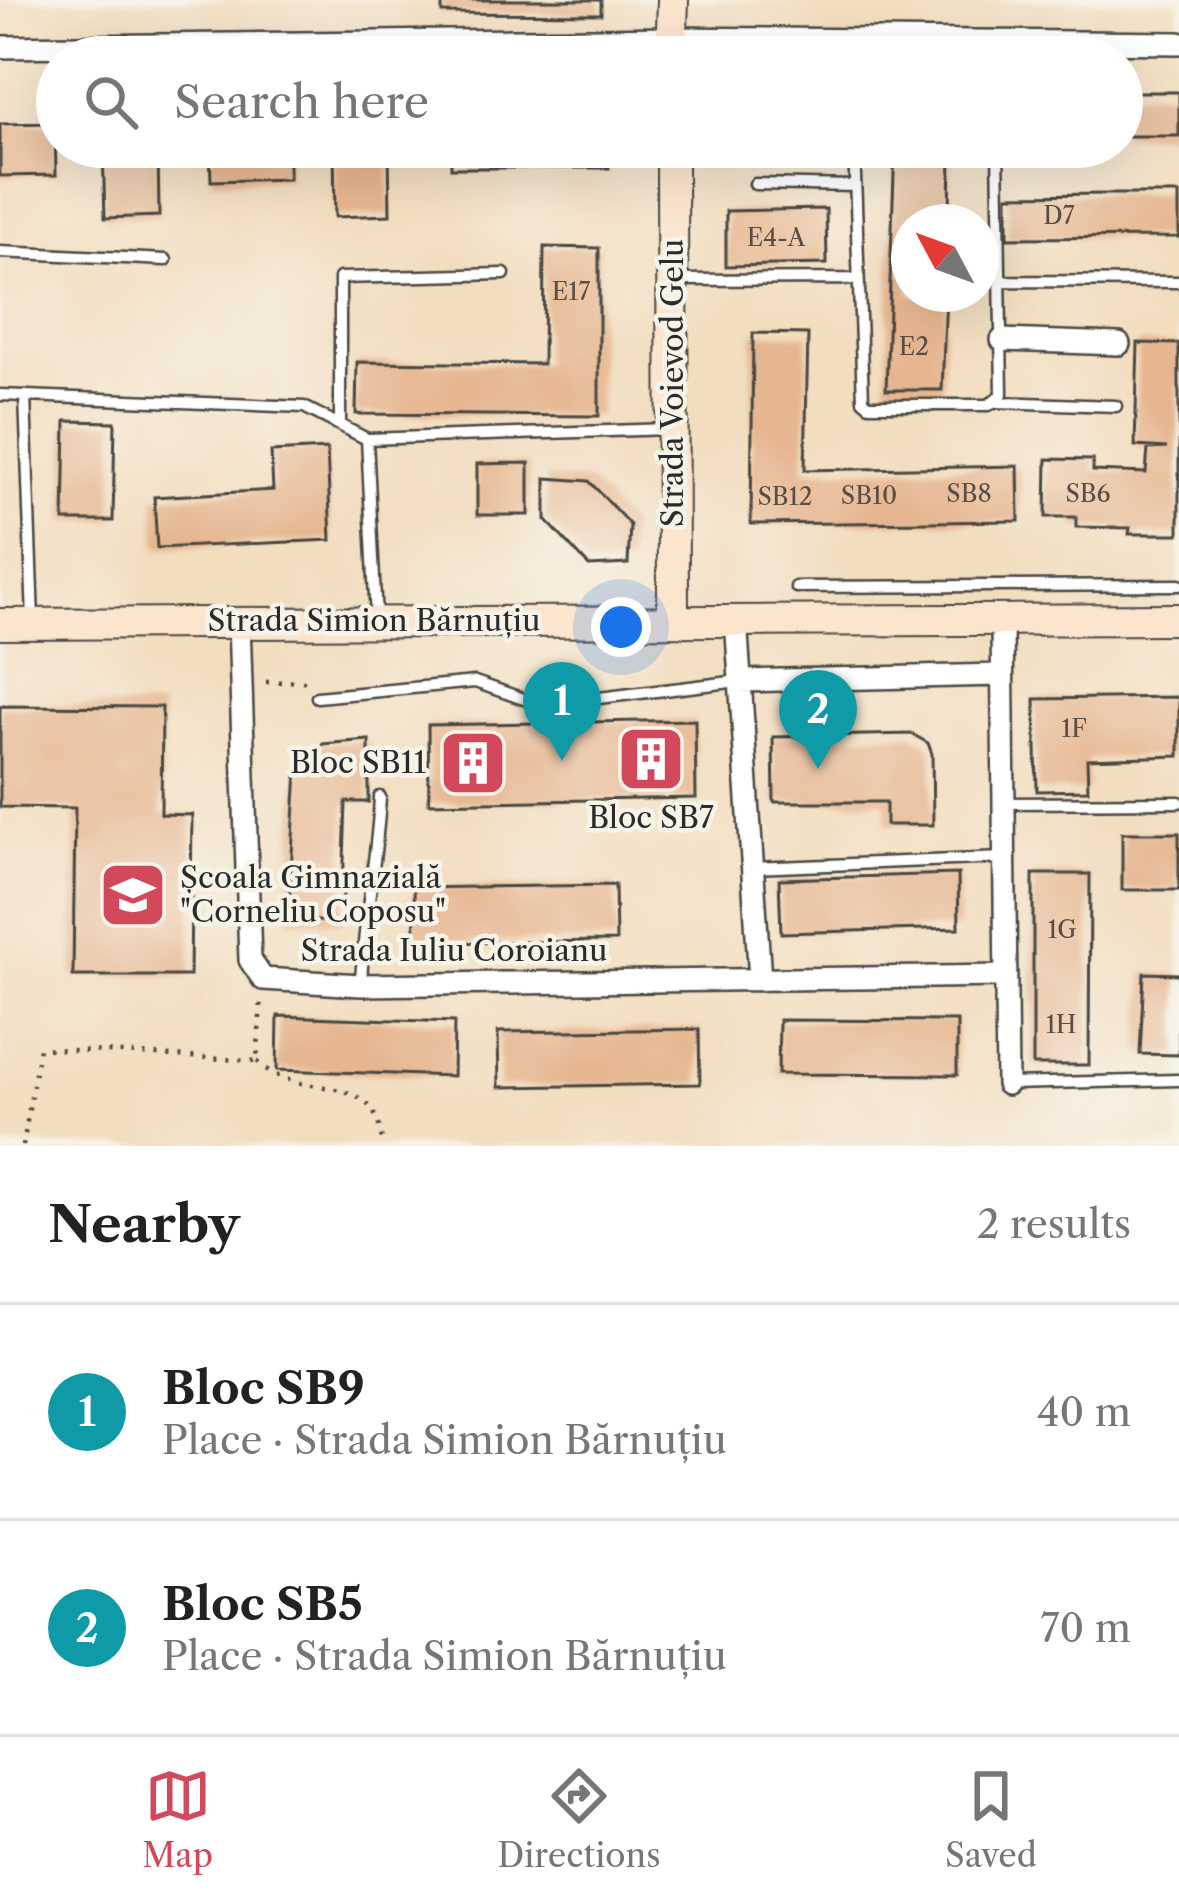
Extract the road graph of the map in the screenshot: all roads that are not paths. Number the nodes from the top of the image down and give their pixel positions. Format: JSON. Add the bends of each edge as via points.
{"nodes":[{"id":1,"x":673,"y":0,"type":"edge"},
{"id":2,"x":672,"y":36,"type":"edge"},
{"id":3,"x":1179,"y":43,"type":"edge"},
{"id":4,"x":1143,"y":44,"type":"edge"},
{"id":5,"x":0,"y":47,"type":"edge"},
{"id":6,"x":36,"y":47,"type":"edge"},
{"id":7,"x":672,"y":168,"type":"edge"},
{"id":8,"x":855,"y":168,"type":"edge"},
{"id":9,"x":998,"y":168,"type":"edge"},
{"id":10,"x":755,"y":184,"type":"dead end"},
{"id":11,"x":855,"y":186,"type":"junction"},
{"id":12,"x":0,"y":252,"type":"edge"},
{"id":13,"x":166,"y":260,"type":"dead end"},
{"id":14,"x":504,"y":274,"type":"dead end"},
{"id":15,"x":672,"y":280,"type":"junction"},
{"id":16,"x":858,"y":280,"type":"junction"},
{"id":17,"x":1001,"y":281,"type":"junction"},
{"id":18,"x":1179,"y":282,"type":"edge"},
{"id":19,"x":1001,"y":340,"type":"junction"},
{"id":20,"x":1119,"y":344,"type":"dead end"},
{"id":21,"x":0,"y":395,"type":"edge"},
{"id":22,"x":25,"y":396,"type":"junction"},
{"id":23,"x":997,"y":402,"type":"junction"},
{"id":24,"x":1116,"y":406,"type":"dead end"},
{"id":25,"x":340,"y":425,"type":"junction"},
{"id":26,"x":672,"y":429,"type":"junction"},
{"id":27,"x":368,"y":440,"type":"junction"},
{"id":28,"x":1179,"y":585,"type":"edge"},
{"id":29,"x":796,"y":587,"type":"dead end"},
{"id":30,"x":673,"y":619,"type":"junction"},
{"id":31,"x":1179,"y":619,"type":"edge"},
{"id":32,"x":736,"y":620,"type":"junction"},
{"id":33,"x":376,"y":621,"type":"junction"},
{"id":34,"x":239,"y":622,"type":"junction"},
{"id":35,"x":0,"y":624,"type":"edge"},
{"id":36,"x":33,"y":624,"type":"junction"},
{"id":37,"x":1002,"y":624,"type":"junction"},
{"id":38,"x":1001,"y":675,"type":"junction"},
{"id":39,"x":740,"y":681,"type":"junction"},
{"id":40,"x":317,"y":697,"type":"dead end"},
{"id":41,"x":380,"y":796,"type":"dead end"},
{"id":42,"x":1179,"y":802,"type":"edge"},
{"id":43,"x":1004,"y":803,"type":"junction"},
{"id":44,"x":1004,"y":858,"type":"junction"},
{"id":45,"x":752,"y":868,"type":"junction"},
{"id":46,"x":1006,"y":976,"type":"junction"},
{"id":47,"x":760,"y":980,"type":"junction"},
{"id":48,"x":361,"y":986,"type":"junction"},
{"id":49,"x":1179,"y":1081,"type":"edge"},
{"id":50,"x":1007,"y":1084,"type":"joint"}],
"edges":[{"from":1,"to":2,"type":"street"},
{"from":3,"to":4,"type":"street"},
{"from":5,"to":6,"type":"street"},
{"from":7,"to":15,"type":"street","name":"Strada Voievod Gelu"},
{"from":8,"to":11,"type":"lane"},
{"from":9,"to":17,"type":"lane"},
{"from":10,"to":11,"type":"lane"},
{"from":11,"to":16,"type":"lane"},
{"from":12,"to":13,"type":"lane"},
{"from":14,"to":25,"type":"lane","via":[[340,278]]},
{"from":15,"to":16,"type":"lane"},
{"from":15,"to":26,"type":"street","name":"Strada Voievod Gelu"},
{"from":16,"to":23,"type":"lane","via":[[863,400]]},
{"from":17,"to":18,"type":"lane"},
{"from":17,"to":19,"type":"lane"},
{"from":19,"to":20,"type":"street"},
{"from":19,"to":23,"type":"lane"},
{"from":21,"to":22,"type":"lane"},
{"from":22,"to":25,"type":"lane","via":[[304,407]]},
{"from":22,"to":36,"type":"lane"},
{"from":23,"to":24,"type":"lane"},
{"from":25,"to":27,"type":"lane"},
{"from":26,"to":27,"type":"lane"},
{"from":26,"to":30,"type":"street","name":"Strada Voievod Gelu"},
{"from":27,"to":33,"type":"lane"},
{"from":28,"to":29,"type":"lane"},
{"from":30,"to":32,"type":"street","name":"Strada Simion Bărnuțiu"},
{"from":30,"to":33,"type":"street","name":"Strada Simion Bărnuțiu"},
{"from":31,"to":37,"type":"street","name":"Strada Simion Bărnuțiu"},
{"from":32,"to":37,"type":"street","name":"Strada Simion Bărnuțiu"},
{"from":32,"to":39,"type":"street"},
{"from":33,"to":34,"type":"street","name":"Strada Simion Bărnuțiu"},
{"from":34,"to":36,"type":"street","name":"Strada Simion Bărnuțiu"},
{"from":34,"to":48,"type":"street","name":"Strada Iuliu Coroianu","via":[[250,960],[262,979]]},
{"from":35,"to":36,"type":"street","name":"Strada Simion Bărnuțiu"},
{"from":37,"to":38,"type":"street"},
{"from":38,"to":39,"type":"street"},
{"from":38,"to":43,"type":"street"},
{"from":39,"to":40,"type":"lane","via":[[541,705],[475,682]]},
{"from":39,"to":45,"type":"street"},
{"from":41,"to":48,"type":"lane"},
{"from":42,"to":43,"type":"lane"},
{"from":43,"to":44,"type":"street"},
{"from":44,"to":45,"type":"lane"},
{"from":44,"to":46,"type":"street"},
{"from":45,"to":47,"type":"street"},
{"from":46,"to":47,"type":"street","name":"Strada Iuliu Coroianu"},
{"from":46,"to":50,"type":"street"},
{"from":47,"to":48,"type":"street","name":"Strada Iuliu Coroianu"},
{"from":49,"to":50,"type":"lane"}]}
